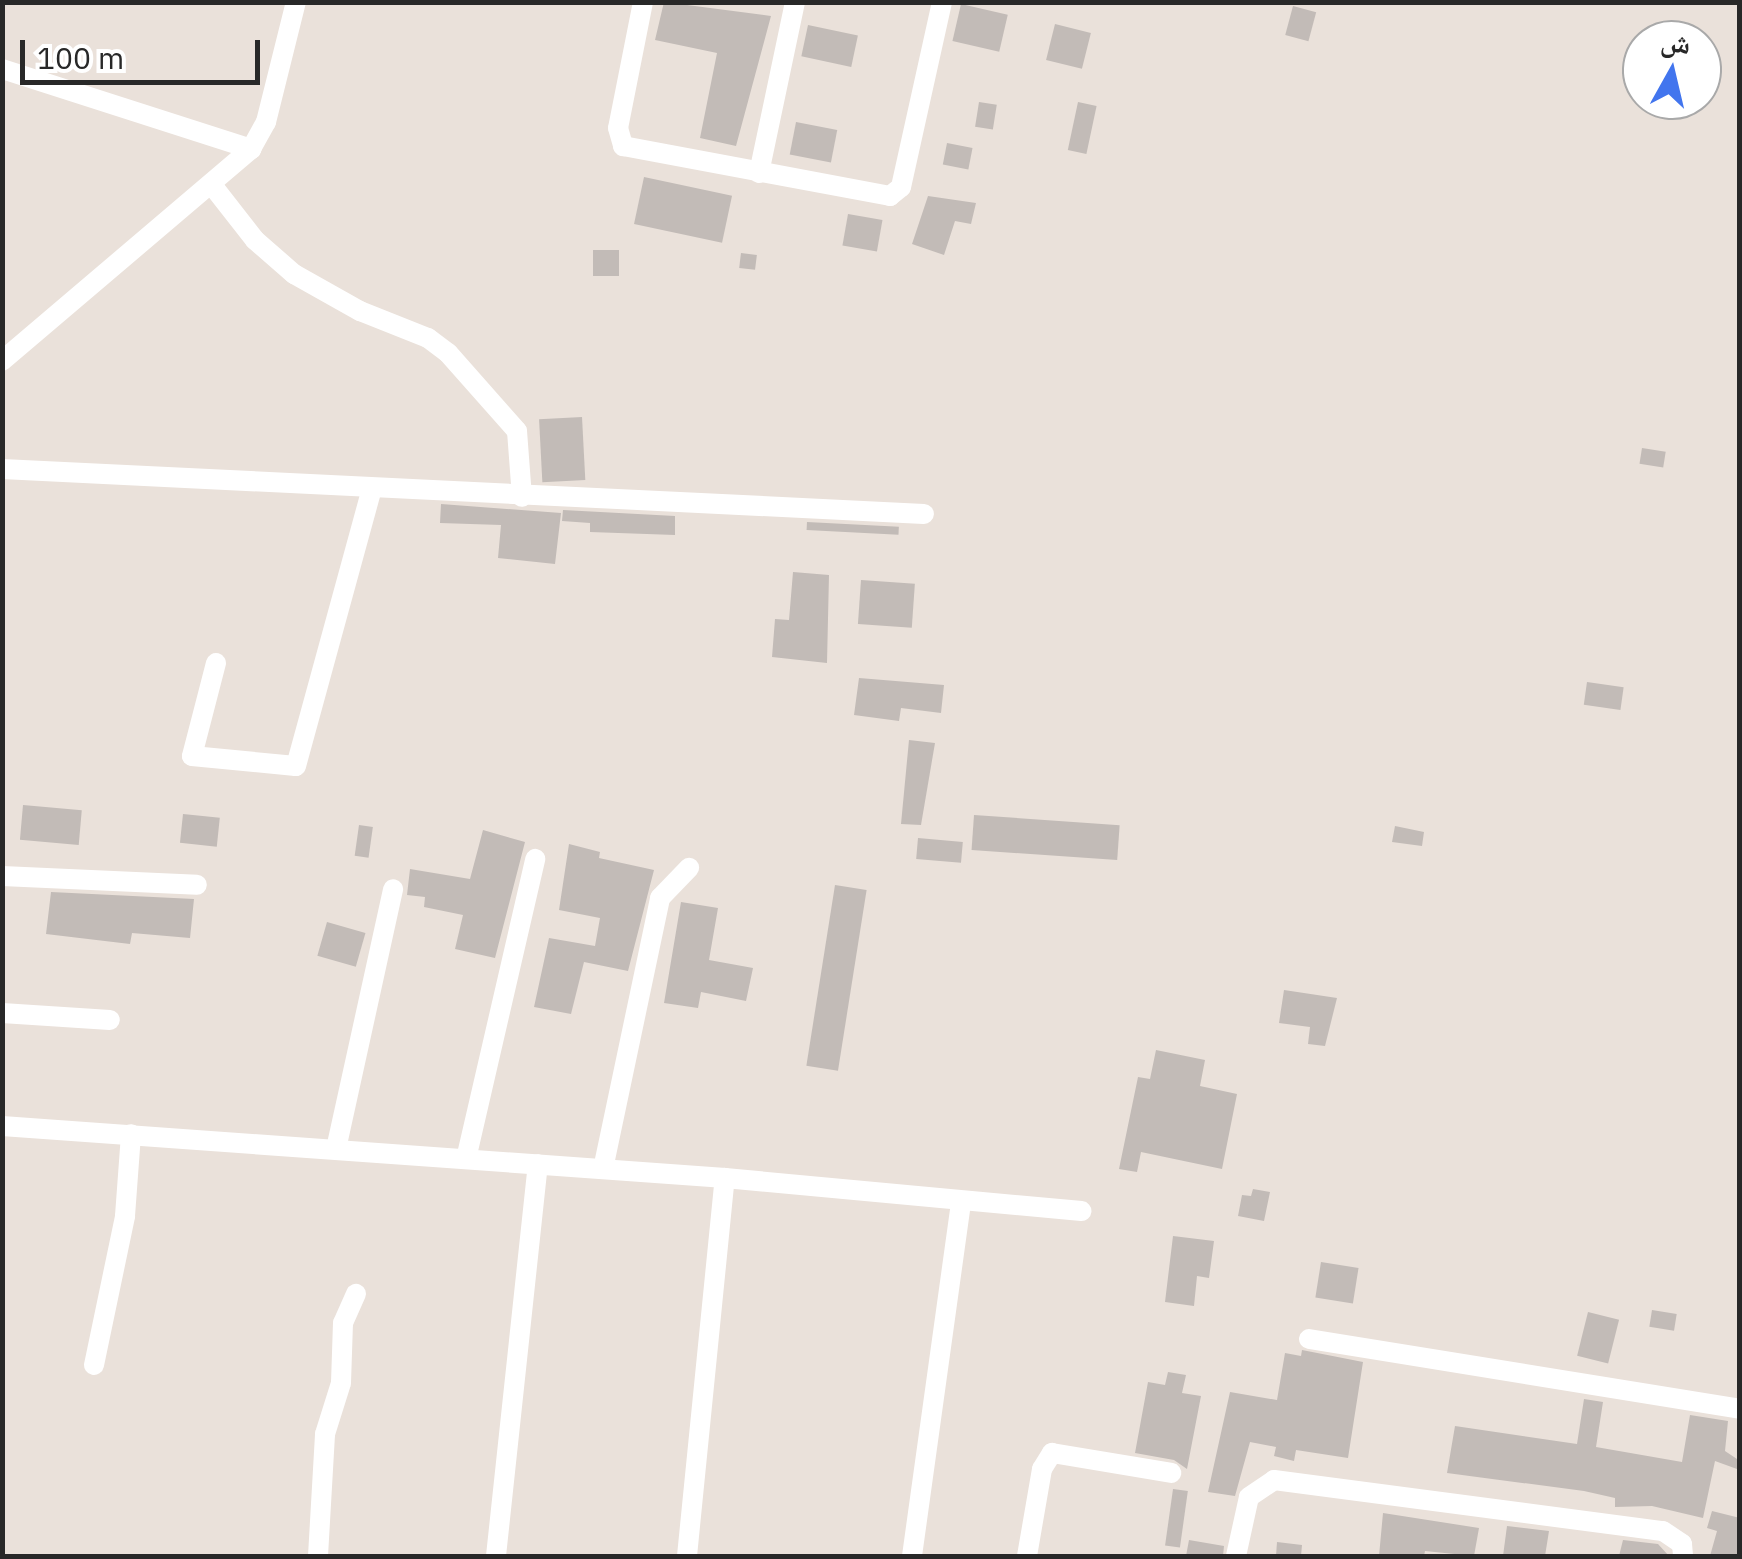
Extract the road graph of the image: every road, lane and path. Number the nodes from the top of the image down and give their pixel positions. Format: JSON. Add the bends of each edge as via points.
{"nodes":[{"id":1,"x":296,"y":2,"type":"edge"},
{"id":2,"x":643,"y":2,"type":"edge"},
{"id":3,"x":795,"y":2,"type":"edge"},
{"id":4,"x":942,"y":2,"type":"edge"},
{"id":5,"x":2,"y":69,"type":"edge"},
{"id":6,"x":251,"y":149,"type":"junction"},
{"id":7,"x":759,"y":173,"type":"junction"},
{"id":8,"x":212,"y":186,"type":"junction"},
{"id":9,"x":2,"y":361,"type":"edge"},
{"id":10,"x":2,"y":469,"type":"edge"},
{"id":11,"x":372,"y":488,"type":"junction"},
{"id":12,"x":522,"y":497,"type":"junction"},
{"id":13,"x":924,"y":514,"type":"dead end"},
{"id":14,"x":216,"y":663,"type":"dead end"},
{"id":15,"x":535,"y":859,"type":"dead end"},
{"id":16,"x":689,"y":868,"type":"dead end"},
{"id":17,"x":2,"y":876,"type":"edge"},
{"id":18,"x":197,"y":885,"type":"dead end"},
{"id":19,"x":392,"y":888,"type":"dead end"},
{"id":20,"x":2,"y":1013,"type":"edge"},
{"id":21,"x":110,"y":1020,"type":"dead end"},
{"id":22,"x":2,"y":1126,"type":"edge"},
{"id":23,"x":131,"y":1134,"type":"junction"},
{"id":24,"x":336,"y":1149,"type":"junction"},
{"id":25,"x":466,"y":1159,"type":"junction"},
{"id":26,"x":538,"y":1164,"type":"junction"},
{"id":27,"x":603,"y":1169,"type":"junction"},
{"id":28,"x":725,"y":1178,"type":"junction"},
{"id":29,"x":961,"y":1201,"type":"junction"},
{"id":30,"x":1081,"y":1211,"type":"dead end"},
{"id":31,"x":356,"y":1294,"type":"dead end"},
{"id":32,"x":1309,"y":1339,"type":"dead end"},
{"id":33,"x":94,"y":1364,"type":"dead end"},
{"id":34,"x":1740,"y":1410,"type":"edge"},
{"id":35,"x":1171,"y":1473,"type":"dead end"},
{"id":36,"x":318,"y":1556,"type":"edge"},
{"id":37,"x":496,"y":1556,"type":"edge"},
{"id":38,"x":687,"y":1556,"type":"edge"},
{"id":39,"x":912,"y":1556,"type":"edge"},
{"id":40,"x":1026,"y":1556,"type":"edge"},
{"id":41,"x":1236,"y":1556,"type":"edge"},
{"id":42,"x":1683,"y":1556,"type":"edge"}],
"edges":[{"from":1,"to":6,"type":"street","via":[[266,122]]},
{"from":2,"to":7,"type":"street","via":[[620,143]]},
{"from":3,"to":7,"type":"street"},
{"from":4,"to":7,"type":"street","via":[[896,194]]},
{"from":5,"to":6,"type":"street"},
{"from":6,"to":8,"type":"street"},
{"from":8,"to":9,"type":"street"},
{"from":8,"to":12,"type":"street","via":[[255,240],[294,274],[448,354],[517,431]]},
{"from":10,"to":11,"type":"street"},
{"from":11,"to":12,"type":"street"},
{"from":11,"to":14,"type":"street","via":[[296,766],[192,756]]},
{"from":12,"to":13,"type":"street"},
{"from":15,"to":25,"type":"street"},
{"from":16,"to":27,"type":"street","via":[[660,898]]},
{"from":17,"to":18,"type":"street"},
{"from":19,"to":24,"type":"street"},
{"from":20,"to":21,"type":"street"},
{"from":22,"to":23,"type":"street"},
{"from":23,"to":24,"type":"street"},
{"from":23,"to":33,"type":"street","via":[[126,1216]]},
{"from":24,"to":25,"type":"street"},
{"from":25,"to":26,"type":"street"},
{"from":26,"to":27,"type":"street"},
{"from":26,"to":37,"type":"street"},
{"from":27,"to":28,"type":"street"},
{"from":28,"to":29,"type":"street"},
{"from":28,"to":38,"type":"street"},
{"from":29,"to":30,"type":"street"},
{"from":29,"to":39,"type":"street"},
{"from":31,"to":36,"type":"street","via":[[344,1324],[342,1383],[324,1434]]},
{"from":32,"to":34,"type":"street"},
{"from":35,"to":40,"type":"street","via":[[1052,1452],[1042,1469]]},
{"from":41,"to":42,"type":"street","via":[[1249,1497],[1274,1480],[1664,1531],[1682,1544]]}]}
